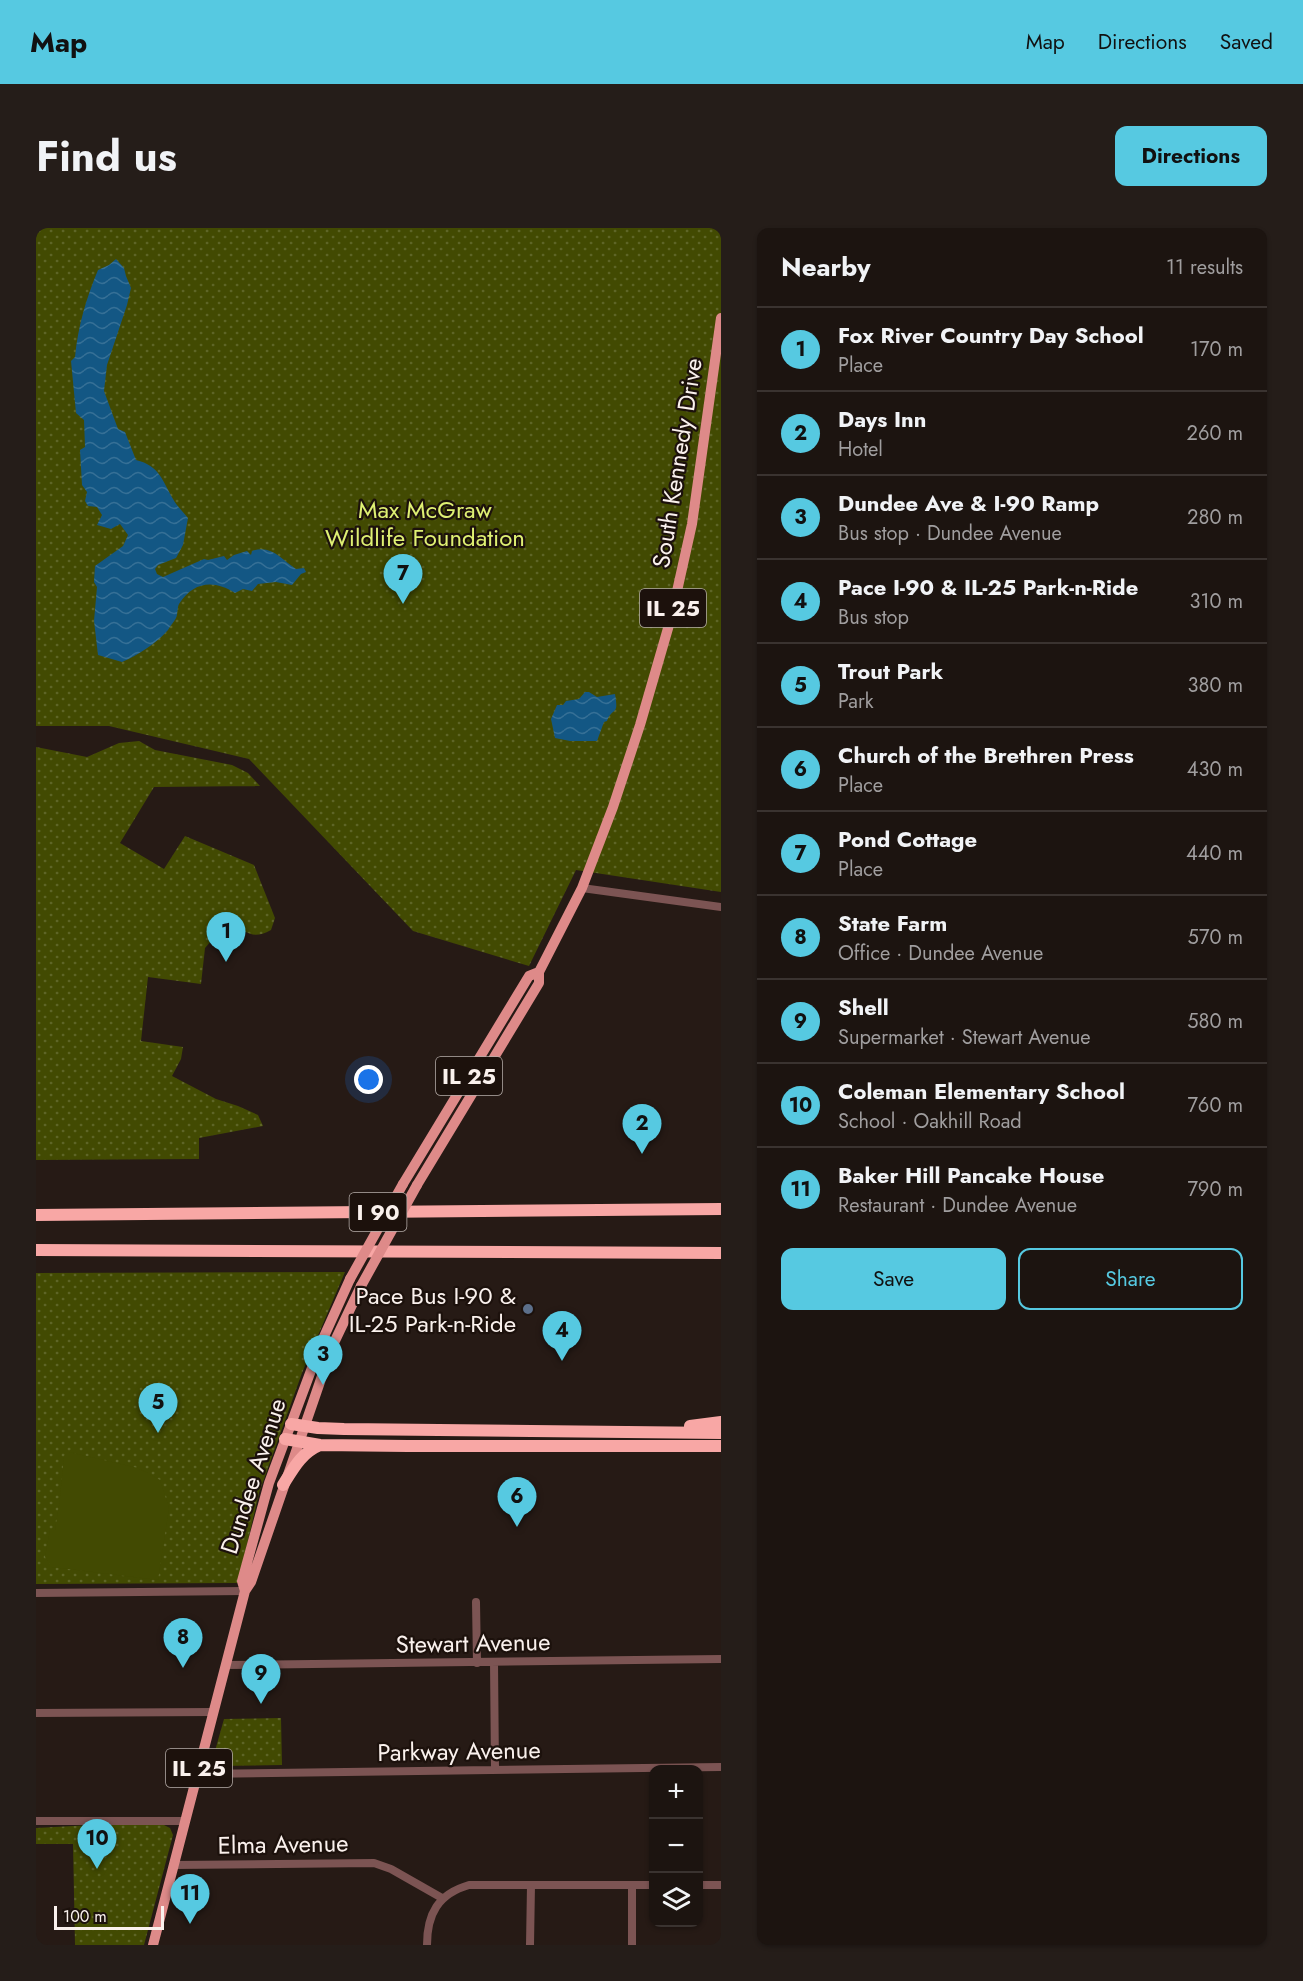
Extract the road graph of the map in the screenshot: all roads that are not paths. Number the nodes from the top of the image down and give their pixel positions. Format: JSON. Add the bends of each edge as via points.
{"nodes":[{"id":1,"x":721,"y":318,"type":"edge"},
{"id":2,"x":582,"y":888,"type":"junction"},
{"id":3,"x":721,"y":907,"type":"edge"},
{"id":4,"x":539,"y":972,"type":"junction"},
{"id":5,"x":721,"y":1209,"type":"edge"},
{"id":6,"x":36,"y":1215,"type":"edge"},
{"id":7,"x":36,"y":1250,"type":"edge"},
{"id":8,"x":662,"y":1253,"type":"junction"},
{"id":9,"x":721,"y":1253,"type":"edge"},
{"id":10,"x":721,"y":1261,"type":"edge"},
{"id":11,"x":721,"y":1422,"type":"edge"},
{"id":12,"x":297,"y":1425,"type":"junction"},
{"id":13,"x":578,"y":1431,"type":"junction"},
{"id":14,"x":721,"y":1433,"type":"edge"},
{"id":15,"x":285,"y":1439,"type":"junction"},
{"id":16,"x":299,"y":1441,"type":"junction"},
{"id":17,"x":320,"y":1445,"type":"junction"},
{"id":18,"x":721,"y":1446,"type":"edge"},
{"id":19,"x":680,"y":1447,"type":"junction"},
{"id":20,"x":721,"y":1451,"type":"edge"},
{"id":21,"x":283,"y":1485,"type":"junction"},
{"id":22,"x":245,"y":1591,"type":"junction"},
{"id":23,"x":36,"y":1593,"type":"edge"},
{"id":24,"x":476,"y":1602,"type":"dead end"},
{"id":25,"x":721,"y":1659,"type":"edge"},
{"id":26,"x":494,"y":1662,"type":"junction"},
{"id":27,"x":477,"y":1663,"type":"junction"},
{"id":28,"x":226,"y":1665,"type":"junction"},
{"id":29,"x":213,"y":1712,"type":"junction"},
{"id":30,"x":36,"y":1713,"type":"edge"},
{"id":31,"x":721,"y":1767,"type":"edge"},
{"id":32,"x":495,"y":1770,"type":"junction"},
{"id":33,"x":197,"y":1774,"type":"junction"},
{"id":34,"x":36,"y":1821,"type":"edge"},
{"id":35,"x":185,"y":1821,"type":"junction"},
{"id":36,"x":174,"y":1865,"type":"junction"},
{"id":37,"x":531,"y":1885,"type":"junction"},
{"id":38,"x":632,"y":1885,"type":"junction"},
{"id":39,"x":649,"y":1885,"type":"edge"},
{"id":40,"x":703,"y":1885,"type":"edge"},
{"id":41,"x":721,"y":1885,"type":"edge"},
{"id":42,"x":442,"y":1898,"type":"junction"},
{"id":43,"x":153,"y":1945,"type":"edge"},
{"id":44,"x":427,"y":1945,"type":"edge"},
{"id":45,"x":531,"y":1945,"type":"edge"},
{"id":46,"x":632,"y":1945,"type":"edge"}],
"edges":[{"from":1,"to":2,"type":"main road","name":"South Kennedy Drive","number":"IL 25","via":[[692,524],[671,618],[613,807]]},
{"from":2,"to":3,"type":"street"},
{"from":2,"to":4,"type":"main road","name":"Dundee Avenue","number":"IL 25"},
{"from":4,"to":12,"type":"main road","name":"Dundee Avenue","number":"IL 25","bridge":true,"via":[[539,983],[361,1286]]},
{"from":4,"to":12,"type":"main road","name":"Dundee Avenue","number":"IL 25","bridge":true,"via":[[529,976],[350,1279],[322,1341]]},
{"from":5,"to":6,"type":"highway","number":"I 90"},
{"from":7,"to":8,"type":"highway","number":"I 90"},
{"from":8,"to":9,"type":"highway","number":"I 90"},
{"from":8,"to":10,"type":"highway"},
{"from":11,"to":13,"type":"highway"},
{"from":12,"to":13,"type":"highway"},
{"from":12,"to":15,"type":"main road","name":"Dundee Avenue","number":"IL 25"},
{"from":12,"to":16,"type":"main road","name":"Dundee Avenue","number":"IL 25"},
{"from":13,"to":14,"type":"highway"},
{"from":15,"to":16,"type":"highway"},
{"from":15,"to":22,"type":"main road","name":"Dundee Avenue","number":"IL 25","via":[[242,1581]]},
{"from":16,"to":17,"type":"highway"},
{"from":16,"to":21,"type":"main road","name":"Dundee Avenue","number":"IL 25"},
{"from":17,"to":19,"type":"highway"},
{"from":17,"to":21,"type":"highway","via":[[296,1462]]},
{"from":18,"to":19,"type":"highway"},
{"from":19,"to":20,"type":"highway"},
{"from":21,"to":22,"type":"main road","name":"Dundee Avenue","number":"IL 25"},
{"from":22,"to":23,"type":"street"},
{"from":22,"to":28,"type":"main road","name":"Dundee Avenue","number":"IL 25"},
{"from":24,"to":27,"type":"street"},
{"from":25,"to":26,"type":"street","name":"Stewart Avenue"},
{"from":26,"to":27,"type":"street","name":"Stewart Avenue"},
{"from":26,"to":32,"type":"street"},
{"from":27,"to":28,"type":"street","name":"Stewart Avenue"},
{"from":28,"to":29,"type":"main road","name":"Dundee Avenue","number":"IL 25"},
{"from":29,"to":30,"type":"street"},
{"from":29,"to":33,"type":"main road","name":"Dundee Avenue","number":"IL 25"},
{"from":31,"to":32,"type":"street","name":"Parkway Avenue"},
{"from":32,"to":33,"type":"street","name":"Parkway Avenue"},
{"from":33,"to":35,"type":"main road","name":"Dundee Avenue","number":"IL 25"},
{"from":34,"to":35,"type":"street"},
{"from":35,"to":36,"type":"main road","name":"Dundee Avenue","number":"IL 25"},
{"from":36,"to":42,"type":"street","name":"Elma Avenue","via":[[369,1862],[391,1869]]},
{"from":36,"to":43,"type":"main road","name":"Dundee Avenue","number":"IL 25"},
{"from":37,"to":38,"type":"street"},
{"from":37,"to":42,"type":"street","via":[[469,1885]]},
{"from":37,"to":45,"type":"street"},
{"from":38,"to":39,"type":"street"},
{"from":38,"to":46,"type":"street"},
{"from":40,"to":41,"type":"street"},
{"from":42,"to":44,"type":"street","via":[[430,1921]]}]}
